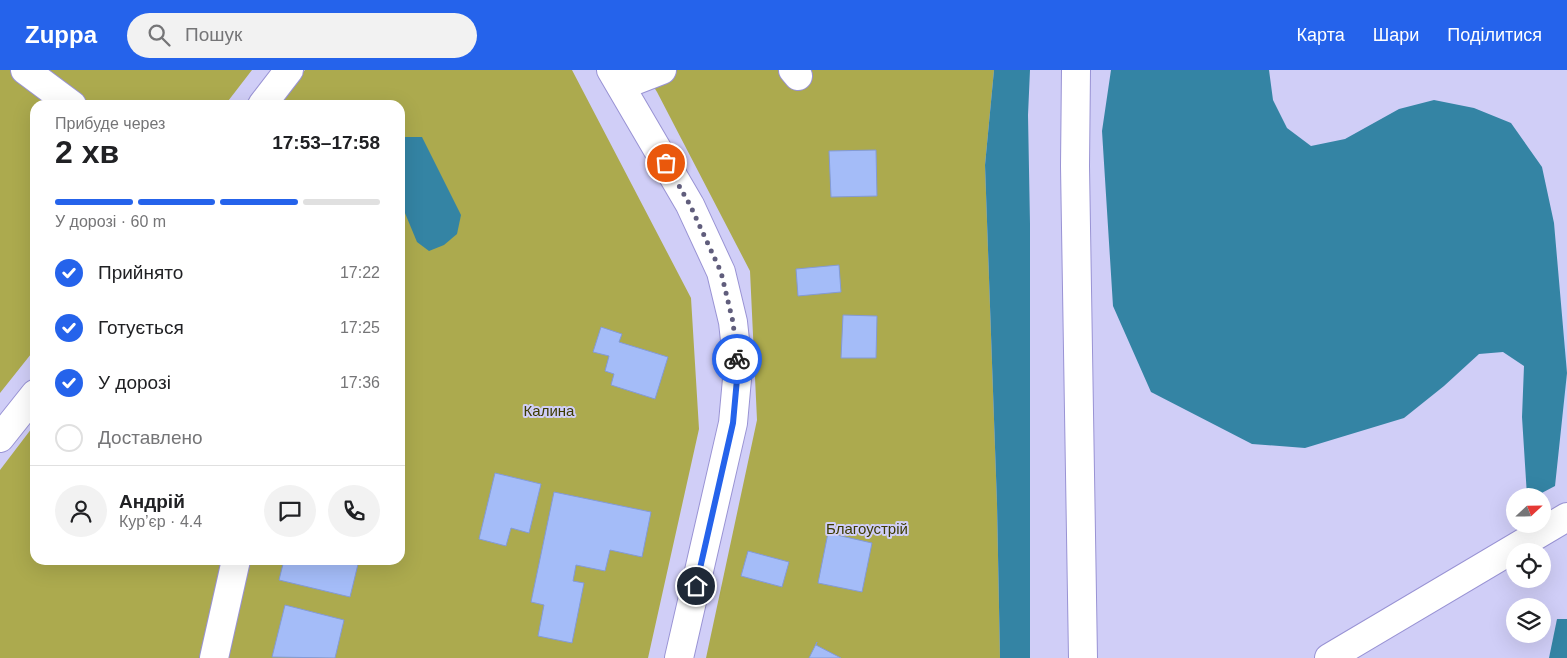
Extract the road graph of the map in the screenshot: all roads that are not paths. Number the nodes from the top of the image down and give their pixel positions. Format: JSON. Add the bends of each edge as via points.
{"nodes":[{"id":1,"x":25,"y":70,"type":"edge"},
{"id":2,"x":289,"y":70,"type":"edge"},
{"id":3,"x":662,"y":70,"type":"edge"},
{"id":4,"x":1076,"y":70,"type":"edge"},
{"id":5,"x":616,"y":78,"type":"edge"},
{"id":6,"x":65,"y":100,"type":"edge"},
{"id":7,"x":266,"y":100,"type":"edge"},
{"id":8,"x":30,"y":400,"type":"edge"},
{"id":9,"x":0,"y":438,"type":"edge"},
{"id":10,"x":1567,"y":517,"type":"edge"},
{"id":11,"x":235,"y":565,"type":"edge"},
{"id":12,"x":214,"y":658,"type":"edge"},
{"id":13,"x":679,"y":658,"type":"edge"},
{"id":14,"x":1083,"y":658,"type":"edge"},
{"id":15,"x":1328,"y":658,"type":"edge"}],
"edges":[{"from":1,"to":6,"type":"street"},
{"from":2,"to":7,"type":"street"},
{"from":3,"to":5,"type":"street"},
{"from":4,"to":14,"type":"street"},
{"from":5,"to":13,"type":"street","via":[[690,205],[721,272],[733,322],[738,368],[733,423]]},
{"from":8,"to":9,"type":"street"},
{"from":10,"to":15,"type":"street"},
{"from":11,"to":12,"type":"street"}]}
